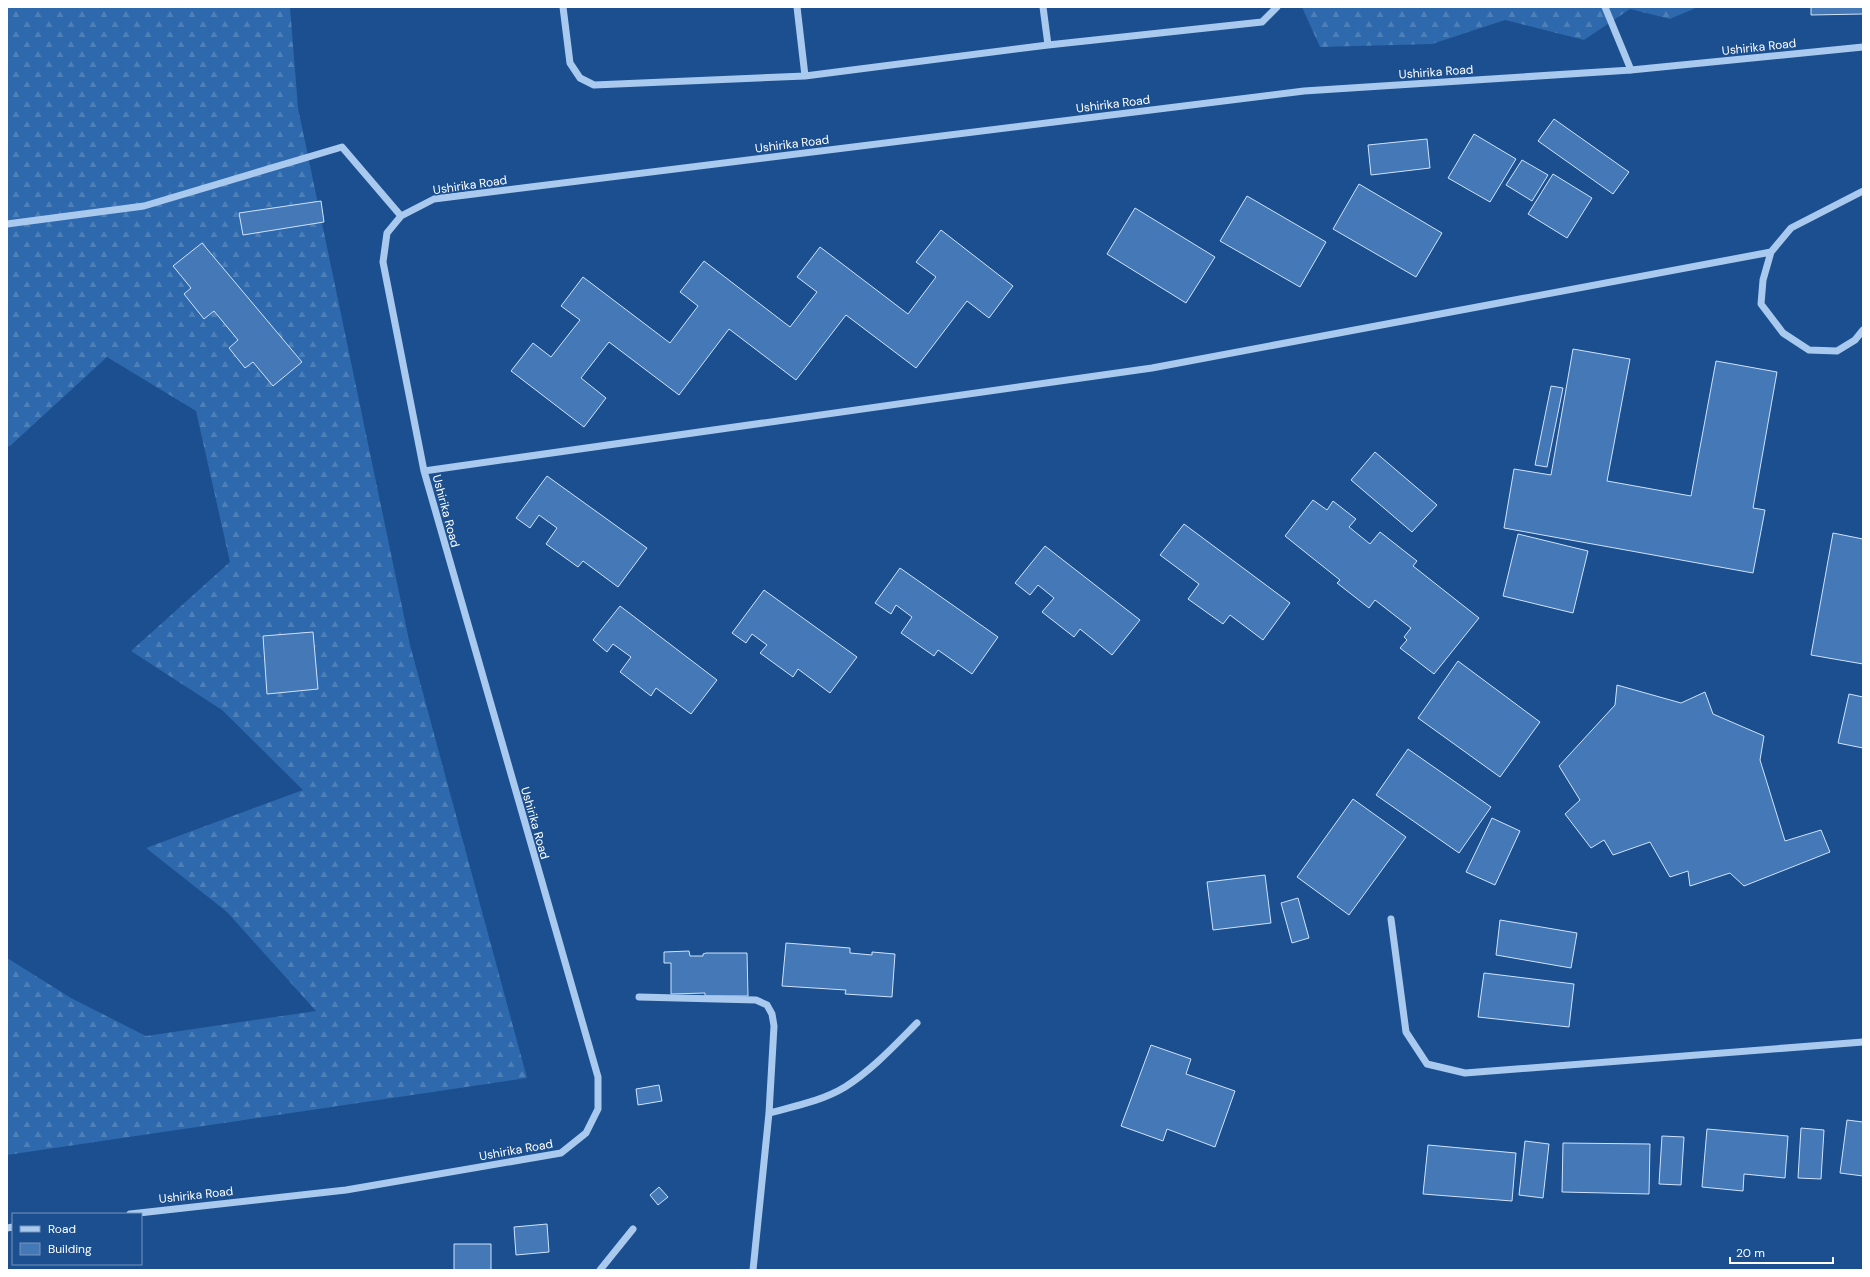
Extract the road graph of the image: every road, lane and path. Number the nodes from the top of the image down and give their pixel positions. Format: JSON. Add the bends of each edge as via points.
{"nodes":[{"id":1,"x":563,"y":7,"type":"edge"},
{"id":2,"x":797,"y":7,"type":"edge"},
{"id":3,"x":1043,"y":7,"type":"edge"},
{"id":4,"x":1277,"y":7,"type":"edge"},
{"id":5,"x":1605,"y":7,"type":"edge"},
{"id":6,"x":1048,"y":45,"type":"junction"},
{"id":7,"x":1863,"y":47,"type":"edge"},
{"id":8,"x":1631,"y":70,"type":"junction"},
{"id":9,"x":805,"y":76,"type":"junction"},
{"id":10,"x":1863,"y":191,"type":"edge"},
{"id":11,"x":401,"y":216,"type":"junction"},
{"id":12,"x":7,"y":224,"type":"edge"},
{"id":13,"x":1771,"y":252,"type":"junction"},
{"id":14,"x":1863,"y":330,"type":"edge"},
{"id":15,"x":424,"y":471,"type":"junction"},
{"id":16,"x":1391,"y":919,"type":"dead end"},
{"id":17,"x":639,"y":997,"type":"dead end"},
{"id":18,"x":917,"y":1023,"type":"dead end"},
{"id":19,"x":1863,"y":1042,"type":"edge"},
{"id":20,"x":769,"y":1113,"type":"junction"},
{"id":21,"x":139,"y":1213,"type":"edge"},
{"id":22,"x":633,"y":1230,"type":"dead end"},
{"id":23,"x":600,"y":1270,"type":"edge"},
{"id":24,"x":753,"y":1270,"type":"edge"}],
"edges":[{"from":1,"to":9,"type":"street","via":[[570,63],[580,78],[594,85]]},
{"from":2,"to":9,"type":"street"},
{"from":3,"to":6,"type":"street"},
{"from":4,"to":6,"type":"street","via":[[1262,22]]},
{"from":5,"to":8,"type":"street"},
{"from":6,"to":9,"type":"street"},
{"from":7,"to":8,"type":"street","name":"Ushirika Road"},
{"from":8,"to":11,"type":"street","name":"Ushirika Road","via":[[1304,91],[434,199]]},
{"from":10,"to":13,"type":"street","via":[[1791,228]]},
{"from":11,"to":12,"type":"street","via":[[342,147],[144,206]]},
{"from":11,"to":15,"type":"street","name":"Ushirika Road","via":[[387,233],[383,262]]},
{"from":13,"to":14,"type":"street","via":[[1763,280],[1761,304],[1783,333],[1809,350],[1837,350],[1855,340]]},
{"from":13,"to":15,"type":"street","via":[[1152,368]]},
{"from":15,"to":21,"type":"street","name":"Ushirika Road","via":[[598,1078],[598,1109],[586,1133],[561,1153],[346,1190]]},
{"from":16,"to":19,"type":"street","via":[[1406,1032],[1427,1064],[1465,1073]]},
{"from":17,"to":20,"type":"street","via":[[756,1000],[767,1005],[774,1026]]},
{"from":18,"to":20,"type":"street","via":[[871,1068],[844,1087],[811,1102]]},
{"from":20,"to":24,"type":"street"},
{"from":22,"to":23,"type":"street"}]}
